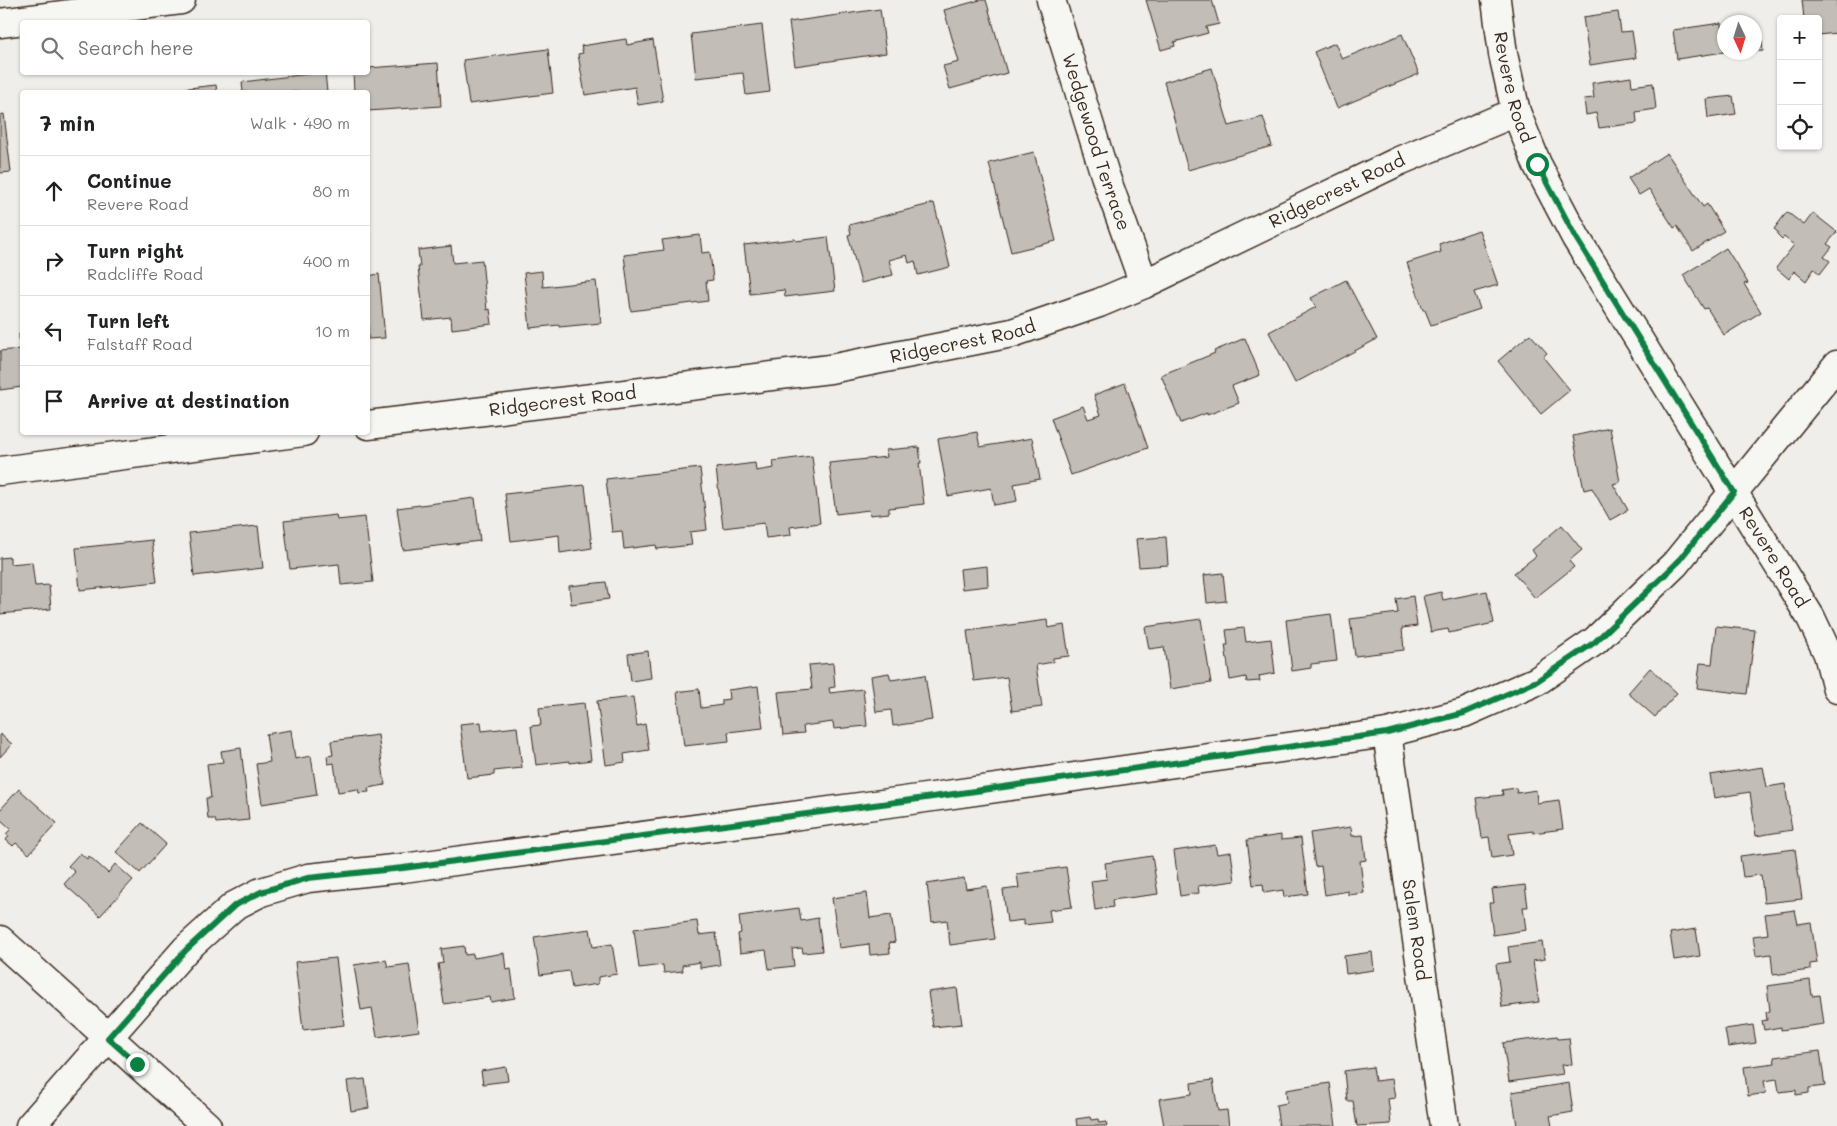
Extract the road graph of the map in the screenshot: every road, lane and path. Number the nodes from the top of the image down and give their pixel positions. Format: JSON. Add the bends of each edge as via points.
{"nodes":[{"id":1,"x":181,"y":0,"type":"edge"},
{"id":2,"x":1051,"y":0,"type":"edge"},
{"id":3,"x":1496,"y":0,"type":"edge"},
{"id":4,"x":20,"y":20,"type":"edge"},
{"id":5,"x":24,"y":20,"type":"edge"},
{"id":6,"x":0,"y":23,"type":"edge"},
{"id":7,"x":1516,"y":112,"type":"junction"},
{"id":8,"x":1144,"y":284,"type":"junction"},
{"id":9,"x":1837,"y":365,"type":"edge"},
{"id":10,"x":370,"y":425,"type":"edge"},
{"id":11,"x":281,"y":435,"type":"edge"},
{"id":12,"x":0,"y":471,"type":"edge"},
{"id":13,"x":1734,"y":492,"type":"junction"},
{"id":14,"x":1837,"y":689,"type":"edge"},
{"id":15,"x":1387,"y":733,"type":"junction"},
{"id":16,"x":0,"y":940,"type":"edge"},
{"id":17,"x":108,"y":1038,"type":"junction"},
{"id":18,"x":30,"y":1126,"type":"edge"},
{"id":19,"x":207,"y":1126,"type":"edge"},
{"id":20,"x":1444,"y":1126,"type":"edge"}],
"edges":[{"from":1,"to":5,"type":"street"},
{"from":2,"to":8,"type":"street","name":"Wedgewood Terrace","via":[[1105,175]]},
{"from":3,"to":7,"type":"street","name":"Revere Road","via":[[1503,54]]},
{"from":4,"to":6,"type":"street"},
{"from":7,"to":8,"type":"street","name":"Ridgecrest Road","via":[[1399,161]]},
{"from":7,"to":13,"type":"street","name":"Revere Road","via":[[1537,164],[1576,238]]},
{"from":8,"to":10,"type":"street","name":"Ridgecrest Road","via":[[1012,333],[830,370]]},
{"from":9,"to":13,"type":"street"},
{"from":11,"to":12,"type":"street"},
{"from":13,"to":14,"type":"street","name":"Revere Road","via":[[1811,618],[1828,654]]},
{"from":13,"to":15,"type":"street","via":[[1676,564],[1595,642],[1537,681],[1474,709]]},
{"from":15,"to":17,"type":"street","via":[[413,867],[308,878],[261,892],[234,906],[186,950]]},
{"from":15,"to":20,"type":"street","name":"Salem Road"},
{"from":16,"to":17,"type":"street"},
{"from":17,"to":18,"type":"street"},
{"from":17,"to":19,"type":"street"}]}
